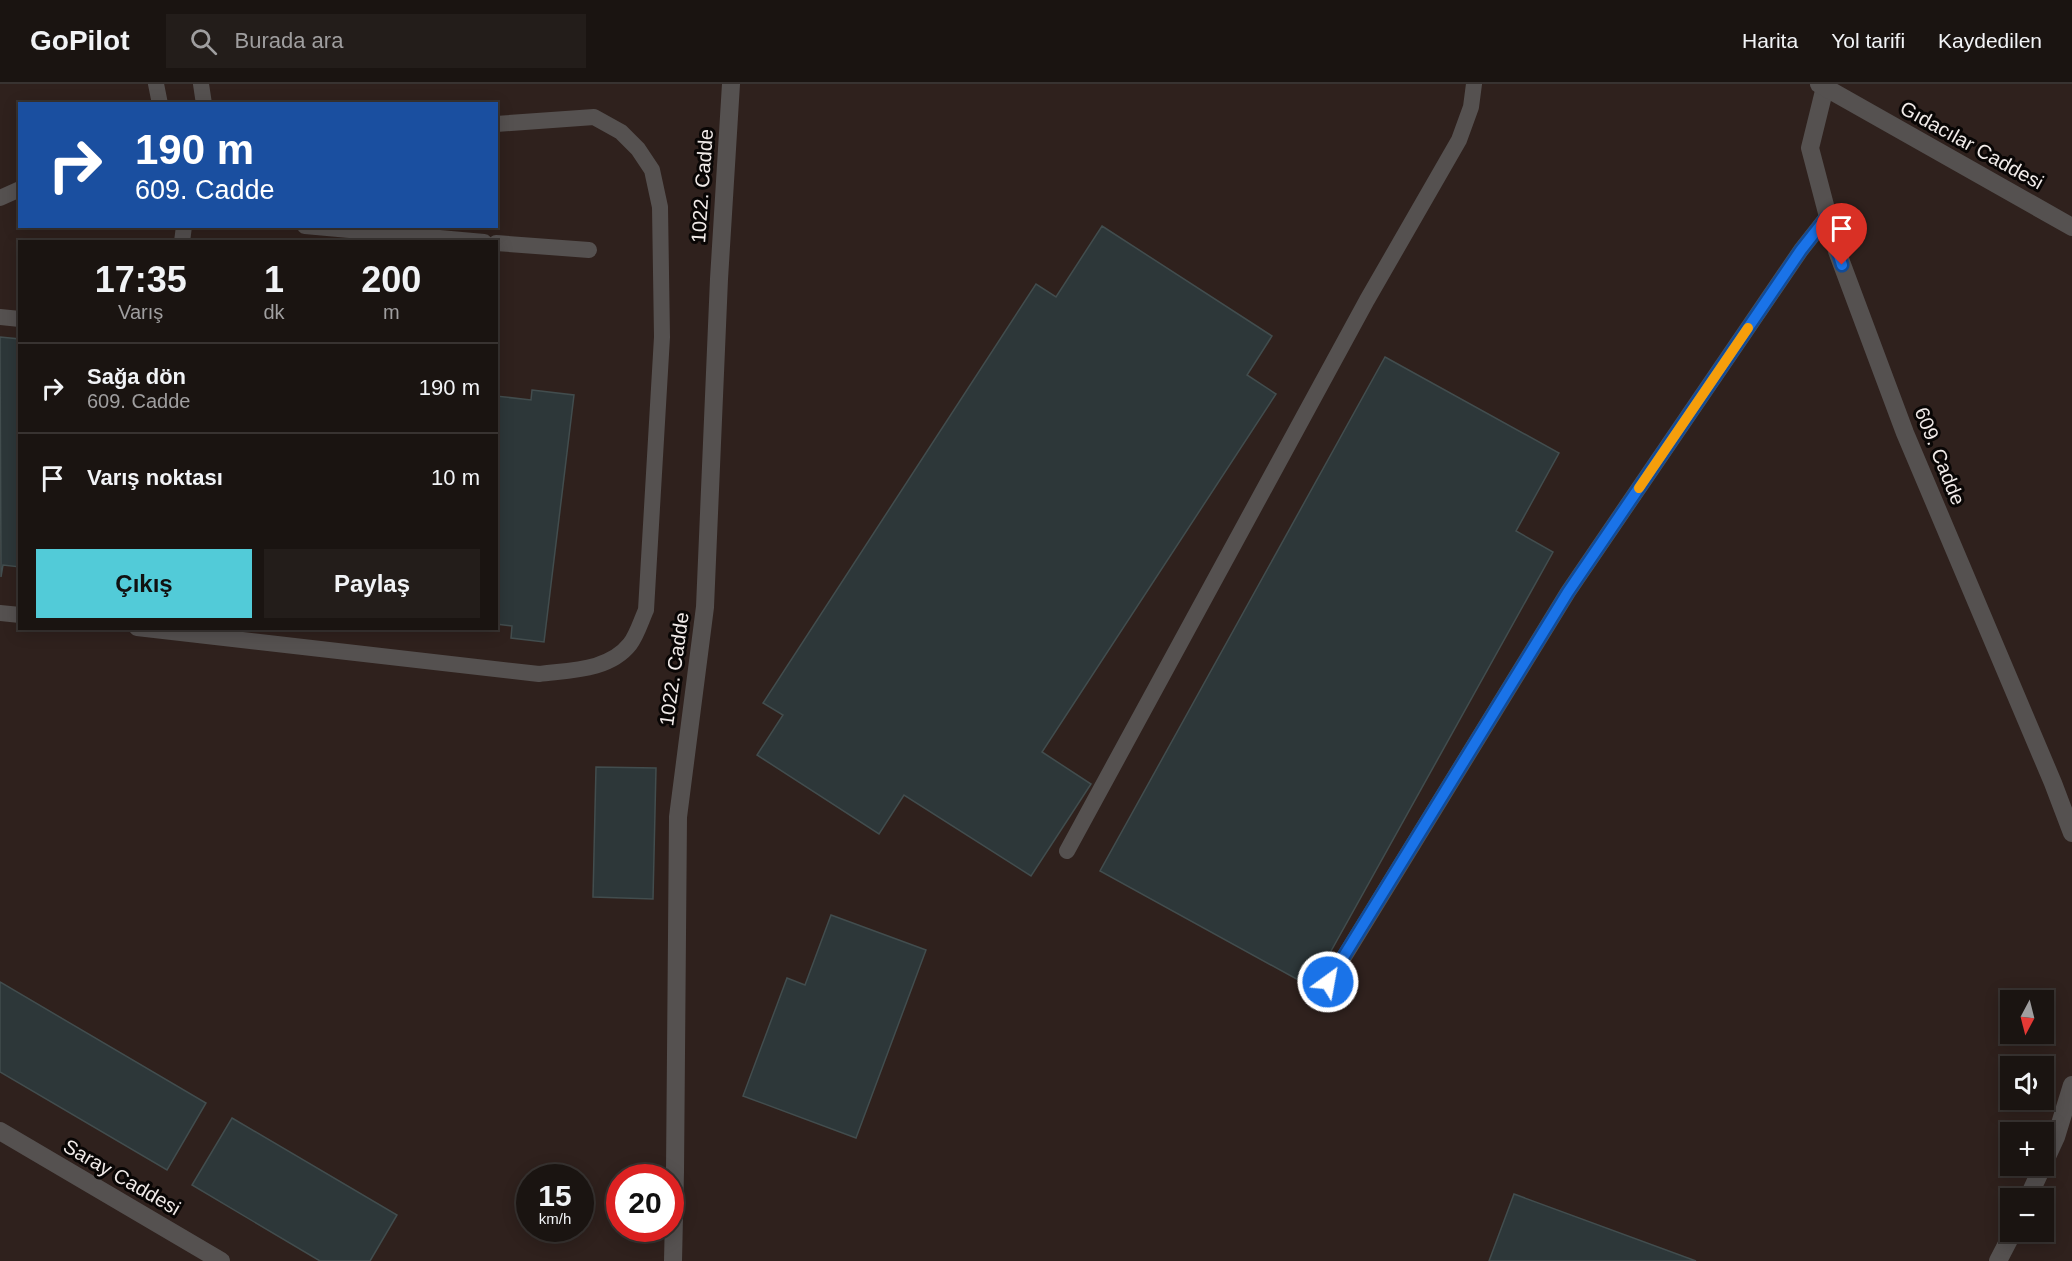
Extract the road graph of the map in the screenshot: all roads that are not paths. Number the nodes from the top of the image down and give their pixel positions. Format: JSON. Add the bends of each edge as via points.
{"nodes":[{"id":1,"x":156,"y":84,"type":"edge"},
{"id":2,"x":201,"y":84,"type":"edge"},
{"id":3,"x":731,"y":84,"type":"edge"},
{"id":4,"x":1474,"y":84,"type":"edge"},
{"id":5,"x":1823,"y":85,"type":"edge"},
{"id":6,"x":160,"y":102,"type":"edge"},
{"id":7,"x":204,"y":102,"type":"edge"},
{"id":8,"x":498,"y":124,"type":"edge"},
{"id":9,"x":18,"y":190,"type":"edge"},
{"id":10,"x":0,"y":198,"type":"edge"},
{"id":11,"x":1827,"y":217,"type":"junction"},
{"id":12,"x":2072,"y":227,"type":"edge"},
{"id":13,"x":351,"y":228,"type":"edge"},
{"id":14,"x":374,"y":229,"type":"edge"},
{"id":15,"x":467,"y":240,"type":"edge"},
{"id":16,"x":498,"y":243,"type":"edge"},
{"id":17,"x":589,"y":250,"type":"dead end"},
{"id":18,"x":0,"y":317,"type":"edge"},
{"id":19,"x":18,"y":319,"type":"edge"},
{"id":20,"x":0,"y":613,"type":"edge"},
{"id":21,"x":18,"y":615,"type":"edge"},
{"id":22,"x":154,"y":630,"type":"edge"},
{"id":23,"x":2072,"y":833,"type":"edge"},
{"id":24,"x":1067,"y":851,"type":"dead end"},
{"id":25,"x":1328,"y":982,"type":"dead end"},
{"id":26,"x":2072,"y":1085,"type":"edge"},
{"id":27,"x":0,"y":1131,"type":"edge"},
{"id":28,"x":2033,"y":1188,"type":"edge"},
{"id":29,"x":2008,"y":1242,"type":"edge"},
{"id":30,"x":221,"y":1261,"type":"edge"},
{"id":31,"x":673,"y":1261,"type":"edge"},
{"id":32,"x":1998,"y":1261,"type":"edge"}],
"edges":[{"from":1,"to":6,"type":"lane"},
{"from":2,"to":7,"type":"lane"},
{"from":3,"to":31,"type":"street","name":"1022. Cadde","via":[[705,607],[678,817]]},
{"from":4,"to":24,"type":"lane","via":[[1471,107],[1459,140],[1367,300]]},
{"from":5,"to":11,"type":"street","name":"609. Cadde","via":[[1809,148]]},
{"from":5,"to":12,"type":"street","name":"Gıdacılar Caddesi"},
{"from":8,"to":22,"type":"lane","via":[[594,117],[621,132],[652,170],[660,207],[662,337],[646,610],[630,644],[612,660],[588,668],[539,674]]},
{"from":9,"to":10,"type":"lane"},
{"from":11,"to":23,"type":"street","name":"609. Cadde","via":[[1905,433]]},
{"from":11,"to":25,"type":"lane","via":[[1568,592]]},
{"from":13,"to":14,"type":"lane"},
{"from":14,"to":15,"type":"lane"},
{"from":16,"to":17,"type":"lane"},
{"from":18,"to":19,"type":"lane"},
{"from":20,"to":21,"type":"lane"},
{"from":26,"to":28,"type":"street","via":[[2056,1137]]},
{"from":27,"to":30,"type":"street","name":"Saray Caddesi"},
{"from":29,"to":32,"type":"street"}]}
